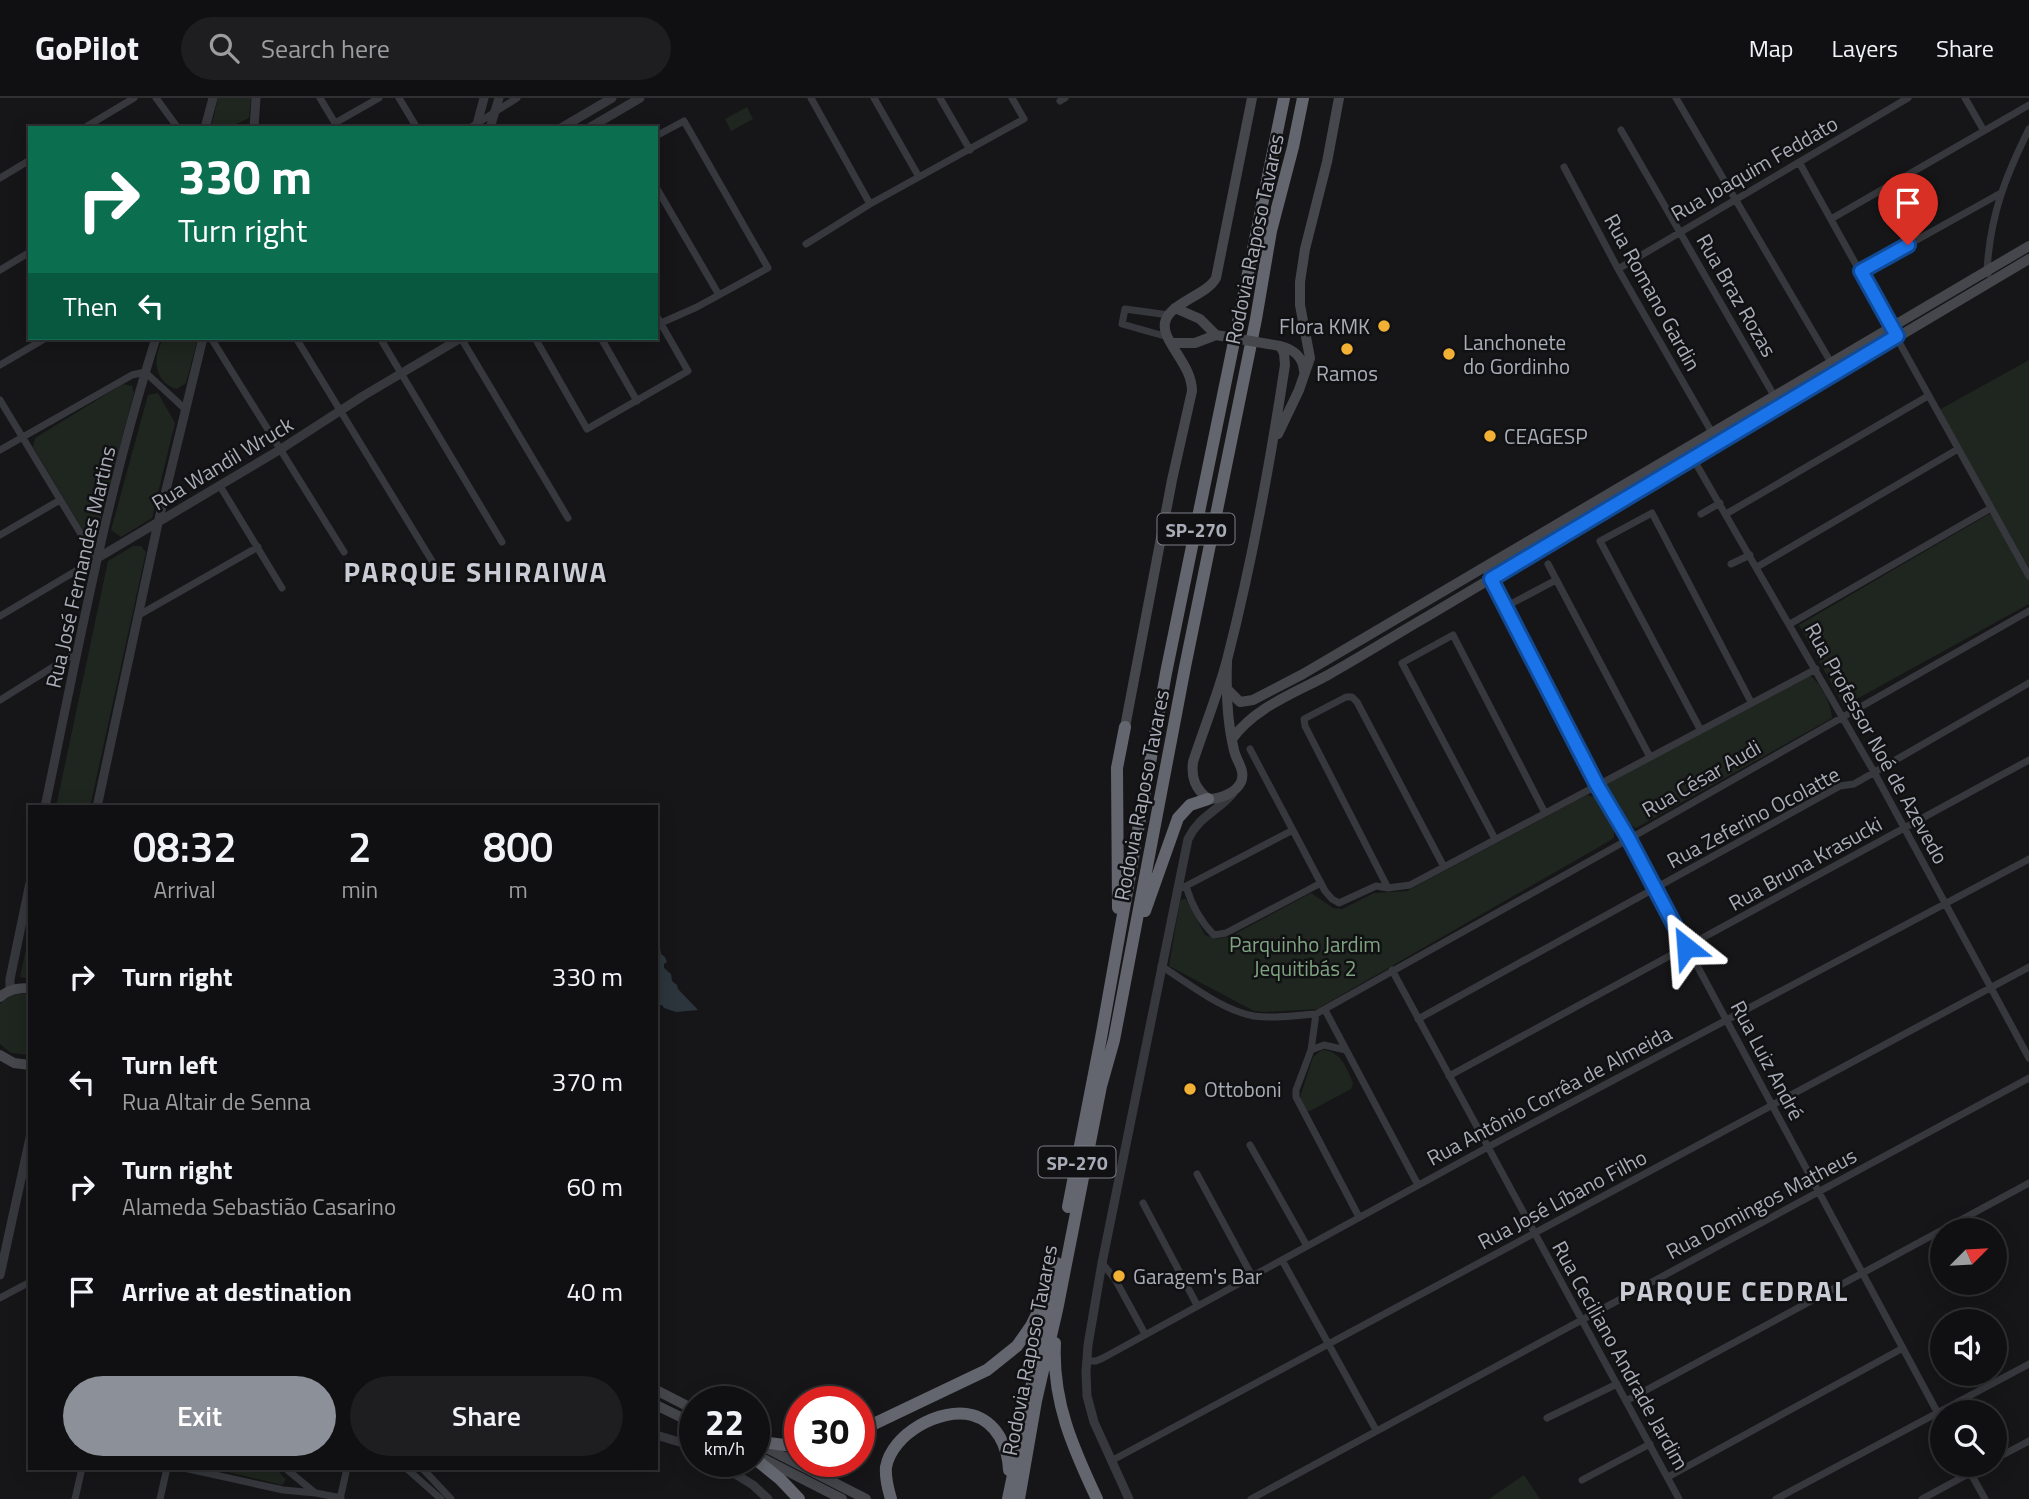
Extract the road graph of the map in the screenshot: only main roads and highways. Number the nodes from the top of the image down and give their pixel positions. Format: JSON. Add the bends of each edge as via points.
{"nodes":[{"id":1,"x":1252,"y":98,"type":"edge"},
{"id":2,"x":1284,"y":98,"type":"edge"},
{"id":3,"x":1303,"y":98,"type":"edge"},
{"id":4,"x":1339,"y":98,"type":"edge"},
{"id":5,"x":2029,"y":246,"type":"edge"},
{"id":6,"x":2029,"y":259,"type":"edge"},
{"id":7,"x":1172,"y":311,"type":"junction"},
{"id":8,"x":1895,"y":331,"type":"junction"},
{"id":9,"x":1216,"y":335,"type":"junction"},
{"id":10,"x":1170,"y":340,"type":"junction"},
{"id":11,"x":1280,"y":346,"type":"junction"},
{"id":12,"x":1304,"y":375,"type":"junction"},
{"id":13,"x":1778,"y":401,"type":"junction"},
{"id":14,"x":1273,"y":444,"type":"junction"},
{"id":15,"x":1227,"y":662,"type":"junction"},
{"id":16,"x":1226,"y":688,"type":"junction"},
{"id":17,"x":1125,"y":727,"type":"joint"},
{"id":18,"x":1232,"y":739,"type":"junction"},
{"id":19,"x":1208,"y":799,"type":"junction"},
{"id":20,"x":1129,"y":958,"type":"junction"},
{"id":21,"x":1115,"y":961,"type":"junction"},
{"id":22,"x":28,"y":988,"type":"edge"},
{"id":23,"x":4,"y":993,"type":"edge"},
{"id":24,"x":0,"y":1055,"type":"edge"},
{"id":25,"x":28,"y":1068,"type":"edge"},
{"id":26,"x":1056,"y":1271,"type":"junction"},
{"id":27,"x":1057,"y":1310,"type":"junction"},
{"id":28,"x":658,"y":1391,"type":"edge"},
{"id":29,"x":679,"y":1402,"type":"edge"},
{"id":30,"x":658,"y":1406,"type":"edge"},
{"id":31,"x":679,"y":1416,"type":"edge"},
{"id":32,"x":875,"y":1423,"type":"edge"},
{"id":33,"x":770,"y":1449,"type":"edge"},
{"id":34,"x":770,"y":1464,"type":"edge"},
{"id":35,"x":770,"y":1470,"type":"edge"},
{"id":36,"x":1009,"y":1493,"type":"edge"},
{"id":37,"x":799,"y":1499,"type":"edge"},
{"id":38,"x":842,"y":1499,"type":"edge"},
{"id":39,"x":866,"y":1499,"type":"edge"},
{"id":40,"x":891,"y":1499,"type":"edge"},
{"id":41,"x":1020,"y":1499,"type":"edge"},
{"id":42,"x":1097,"y":1499,"type":"edge"}],
"edges":[{"from":1,"to":7,"type":"main road","via":[[1216,278],[1208,289]]},
{"from":2,"to":21,"type":"highway","name":"Rodovia Raposo Tavares","number":"SP-270","via":[[1166,673]]},
{"from":3,"to":20,"type":"highway","name":"Rodovia Raposo Tavares","number":"SP-270","via":[[1271,231]]},
{"from":4,"to":12,"type":"main road","via":[[1302,271],[1300,305],[1310,358]]},
{"from":5,"to":8,"type":"main road"},
{"from":6,"to":8,"type":"main road"},
{"from":7,"to":9,"type":"main road","via":[[1200,319]]},
{"from":7,"to":10,"type":"main road","via":[[1165,326]]},
{"from":8,"to":13,"type":"main road"},
{"from":9,"to":10,"type":"main road","via":[[1195,343]]},
{"from":9,"to":11,"type":"main road","bridge":true},
{"from":10,"to":17,"type":"main road","via":[[1191,379],[1192,391]]},
{"from":11,"to":12,"type":"main road","via":[[1300,359]]},
{"from":11,"to":14,"type":"main road","via":[[1285,365]]},
{"from":12,"to":14,"type":"main road"},
{"from":13,"to":16,"type":"main road","via":[[1712,432],[1253,700],[1240,702]]},
{"from":13,"to":18,"type":"main road","via":[[1718,443],[1491,579],[1262,710]]},
{"from":14,"to":15,"type":"main road"},
{"from":15,"to":16,"type":"main road"},
{"from":15,"to":19,"type":"main road","via":[[1193,762],[1194,783]]},
{"from":16,"to":18,"type":"main road"},
{"from":17,"to":21,"type":"highway","via":[[1117,768]]},
{"from":18,"to":19,"type":"main road","via":[[1241,783],[1220,798]]},
{"from":19,"to":20,"type":"highway","via":[[1191,805],[1178,818]]},
{"from":20,"to":27,"type":"highway","name":"Rodovia Raposo Tavares","number":"SP-270"},
{"from":21,"to":26,"type":"highway","name":"Rodovia Raposo Tavares","number":"SP-270"},
{"from":22,"to":23,"type":"main road"},
{"from":24,"to":25,"type":"main road"},
{"from":26,"to":32,"type":"highway","via":[[1017,1346],[987,1370]]},
{"from":26,"to":36,"type":"highway","name":"Rodovia Raposo Tavares","number":"SP-270"},
{"from":27,"to":41,"type":"highway","name":"Rodovia Raposo Tavares","number":"SP-270"},
{"from":27,"to":42,"type":"highway","via":[[1054,1355],[1060,1405],[1072,1447]]},
{"from":28,"to":29,"type":"main road"},
{"from":30,"to":31,"type":"main road"},
{"from":33,"to":39,"type":"main road"},
{"from":34,"to":38,"type":"main road"},
{"from":35,"to":37,"type":"highway"},
{"from":36,"to":40,"type":"highway","via":[[1008,1455],[995,1430],[972,1415],[957,1414],[918,1426],[897,1444],[886,1468]]}]}
